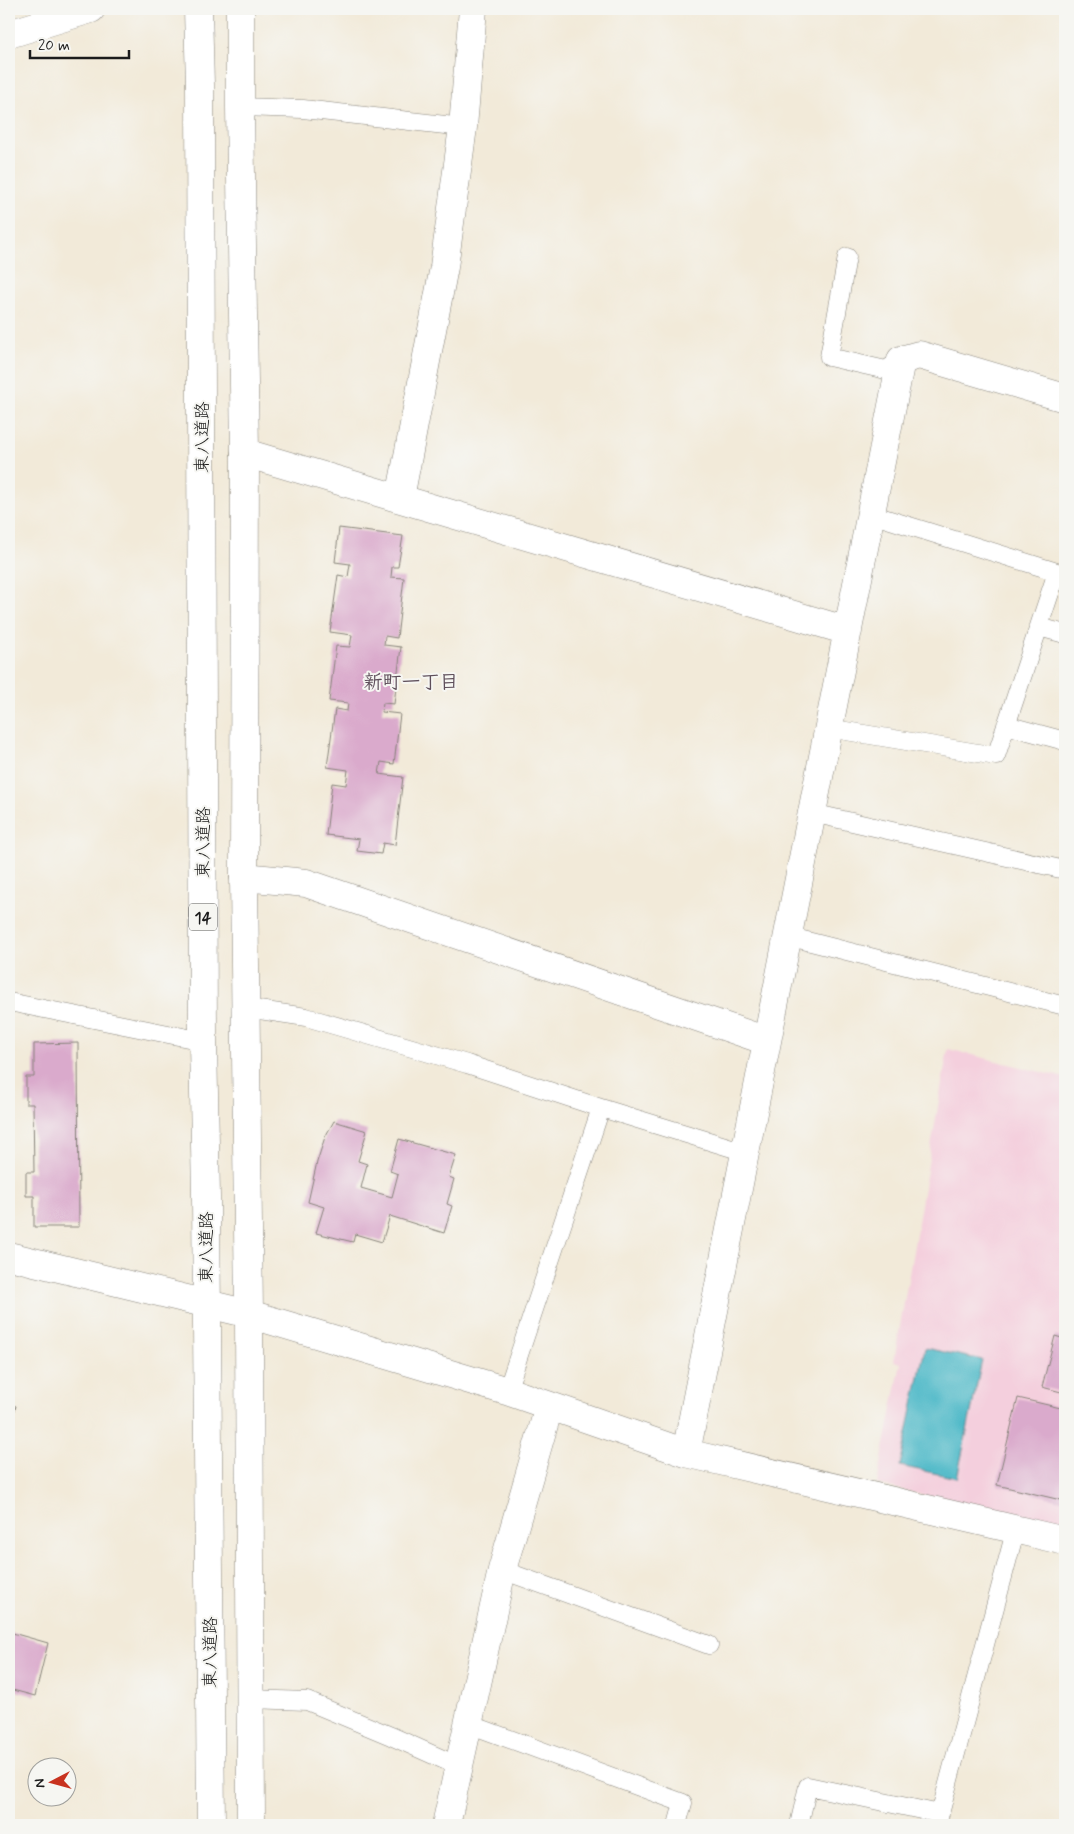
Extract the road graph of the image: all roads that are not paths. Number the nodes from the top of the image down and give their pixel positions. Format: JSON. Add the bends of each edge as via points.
{"nodes":[{"id":1,"x":91,"y":9,"type":"edge"},
{"id":2,"x":198,"y":9,"type":"edge"},
{"id":3,"x":240,"y":9,"type":"edge"},
{"id":4,"x":473,"y":9,"type":"edge"},
{"id":5,"x":9,"y":34,"type":"edge"},
{"id":6,"x":240,"y":106,"type":"junction"},
{"id":7,"x":463,"y":127,"type":"junction"},
{"id":8,"x":847,"y":257,"type":"dead end"},
{"id":9,"x":901,"y":360,"type":"junction"},
{"id":10,"x":1065,"y":398,"type":"edge"},
{"id":11,"x":245,"y":453,"type":"junction"},
{"id":12,"x":400,"y":498,"type":"junction"},
{"id":13,"x":871,"y":514,"type":"junction"},
{"id":14,"x":1040,"y":628,"type":"junction"},
{"id":15,"x":848,"y":631,"type":"junction"},
{"id":16,"x":1065,"y":634,"type":"edge"},
{"id":17,"x":1006,"y":725,"type":"junction"},
{"id":18,"x":828,"y":728,"type":"junction"},
{"id":19,"x":1065,"y":741,"type":"edge"},
{"id":20,"x":812,"y":813,"type":"junction"},
{"id":21,"x":1065,"y":870,"type":"edge"},
{"id":22,"x":244,"y":877,"type":"junction"},
{"id":23,"x":787,"y":936,"type":"junction"},
{"id":24,"x":9,"y":1002,"type":"edge"},
{"id":25,"x":1065,"y":1006,"type":"edge"},
{"id":26,"x":246,"y":1008,"type":"junction"},
{"id":27,"x":203,"y":1041,"type":"junction"},
{"id":28,"x":767,"y":1041,"type":"junction"},
{"id":29,"x":601,"y":1108,"type":"junction"},
{"id":30,"x":745,"y":1152,"type":"junction"},
{"id":31,"x":9,"y":1256,"type":"edge"},
{"id":32,"x":206,"y":1302,"type":"junction"},
{"id":33,"x":250,"y":1314,"type":"junction"},
{"id":34,"x":507,"y":1391,"type":"junction"},
{"id":35,"x":549,"y":1407,"type":"junction"},
{"id":36,"x":686,"y":1453,"type":"junction"},
{"id":37,"x":1016,"y":1528,"type":"junction"},
{"id":38,"x":1065,"y":1541,"type":"edge"},
{"id":39,"x":502,"y":1570,"type":"junction"},
{"id":40,"x":709,"y":1644,"type":"dead end"},
{"id":41,"x":250,"y":1699,"type":"junction"},
{"id":42,"x":469,"y":1724,"type":"junction"},
{"id":43,"x":458,"y":1766,"type":"junction"},
{"id":44,"x":938,"y":1820,"type":"edge"},
{"id":45,"x":211,"y":1825,"type":"edge"},
{"id":46,"x":251,"y":1825,"type":"edge"},
{"id":47,"x":446,"y":1825,"type":"edge"},
{"id":48,"x":677,"y":1825,"type":"edge"},
{"id":49,"x":799,"y":1825,"type":"edge"}],
"edges":[{"from":1,"to":5,"type":"street"},
{"from":2,"to":27,"type":"street","name":"東八道路","number":"14"},
{"from":3,"to":6,"type":"street"},
{"from":4,"to":7,"type":"street"},
{"from":6,"to":7,"type":"lane","via":[[303,109]]},
{"from":6,"to":11,"type":"street"},
{"from":7,"to":12,"type":"street","via":[[444,267]]},
{"from":8,"to":9,"type":"lane","via":[[829,357],[886,370]]},
{"from":9,"to":10,"type":"street","via":[[919,355]]},
{"from":9,"to":13,"type":"street"},
{"from":11,"to":12,"type":"street"},
{"from":11,"to":22,"type":"street"},
{"from":12,"to":15,"type":"street"},
{"from":13,"to":14,"type":"lane","via":[[1057,572]]},
{"from":13,"to":15,"type":"street"},
{"from":14,"to":16,"type":"lane"},
{"from":14,"to":17,"type":"lane"},
{"from":15,"to":18,"type":"street"},
{"from":17,"to":18,"type":"lane","via":[[996,756]]},
{"from":17,"to":19,"type":"lane"},
{"from":18,"to":20,"type":"street"},
{"from":20,"to":21,"type":"lane"},
{"from":20,"to":23,"type":"street"},
{"from":22,"to":26,"type":"street"},
{"from":22,"to":28,"type":"street","via":[[306,883]]},
{"from":23,"to":25,"type":"lane"},
{"from":23,"to":28,"type":"street"},
{"from":24,"to":27,"type":"lane"},
{"from":26,"to":29,"type":"lane","via":[[306,1017],[467,1064]]},
{"from":26,"to":33,"type":"street"},
{"from":27,"to":32,"type":"street","name":"東八道路","number":"14"},
{"from":28,"to":30,"type":"street"},
{"from":29,"to":30,"type":"lane"},
{"from":29,"to":34,"type":"lane"},
{"from":30,"to":36,"type":"street"},
{"from":31,"to":32,"type":"street","via":[[135,1288]]},
{"from":32,"to":33,"type":"street"},
{"from":32,"to":45,"type":"street","name":"東八道路","number":"14"},
{"from":33,"to":34,"type":"street"},
{"from":33,"to":41,"type":"street"},
{"from":34,"to":35,"type":"street"},
{"from":35,"to":36,"type":"street"},
{"from":35,"to":39,"type":"street"},
{"from":36,"to":37,"type":"street"},
{"from":37,"to":38,"type":"street"},
{"from":37,"to":44,"type":"lane"},
{"from":39,"to":40,"type":"lane"},
{"from":39,"to":42,"type":"street"},
{"from":41,"to":43,"type":"lane","via":[[307,1701]]},
{"from":41,"to":46,"type":"street"},
{"from":42,"to":43,"type":"street"},
{"from":42,"to":48,"type":"lane","via":[[684,1803]]},
{"from":43,"to":47,"type":"street"},
{"from":44,"to":49,"type":"lane","via":[[808,1786]]}]}
